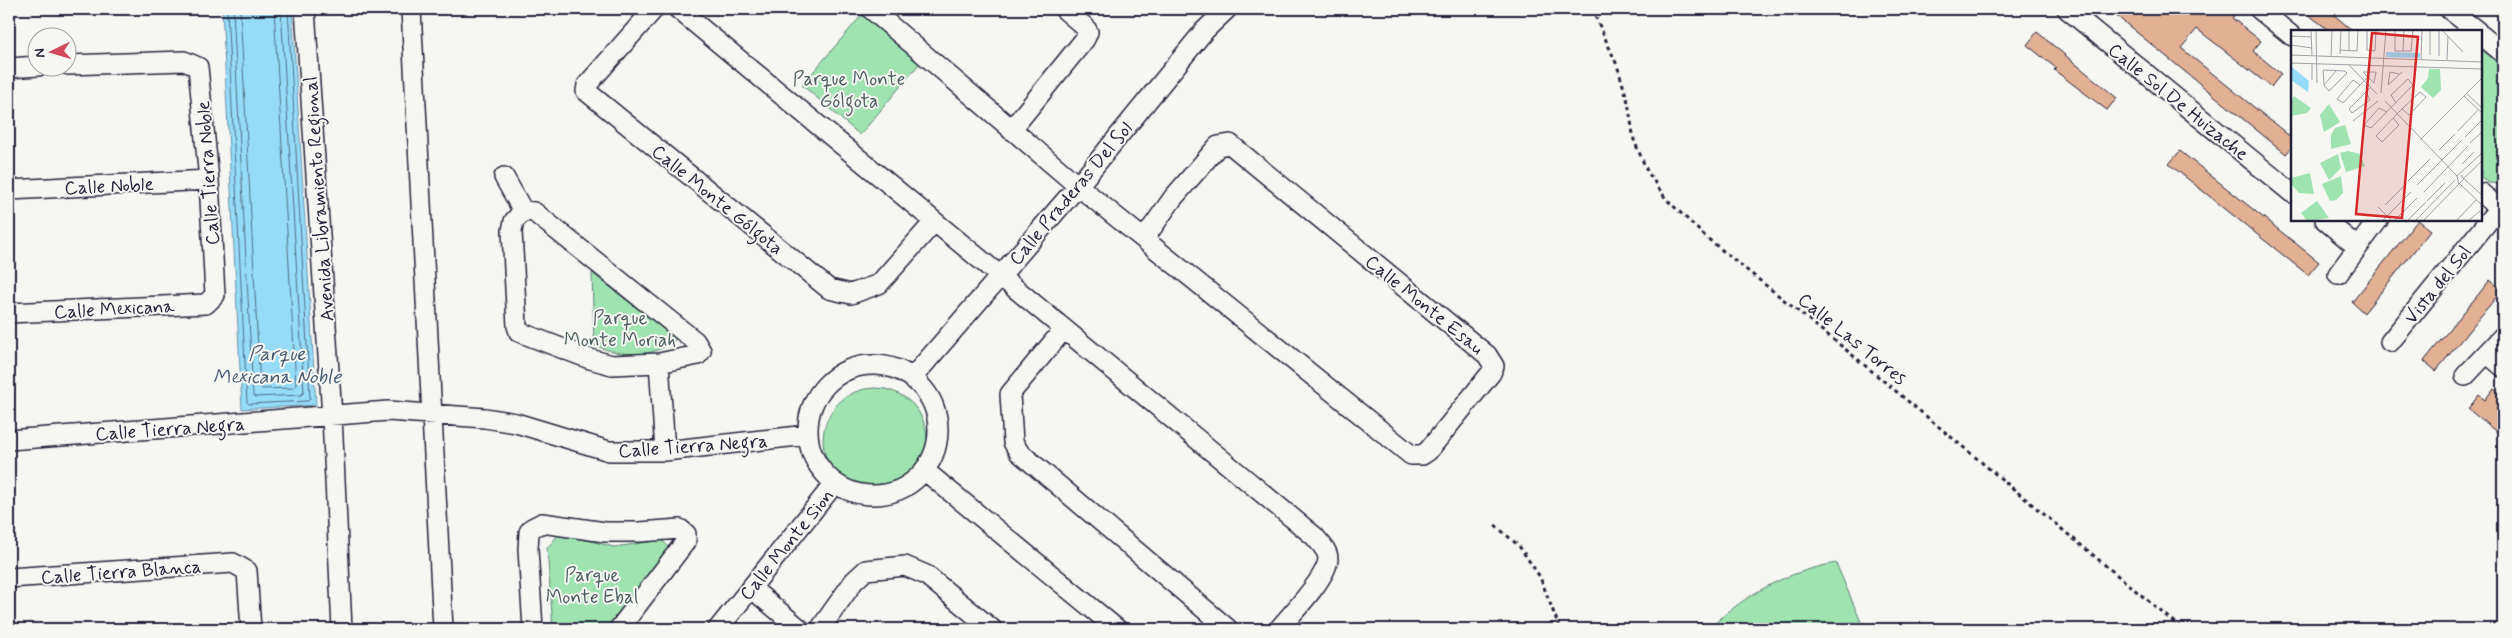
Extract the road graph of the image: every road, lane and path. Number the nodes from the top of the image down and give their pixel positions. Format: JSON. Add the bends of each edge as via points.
{"nodes":[{"id":1,"x":305,"y":9,"type":"edge"},
{"id":2,"x":411,"y":9,"type":"edge"},
{"id":3,"x":654,"y":9,"type":"edge"},
{"id":4,"x":678,"y":9,"type":"edge"},
{"id":5,"x":871,"y":9,"type":"edge"},
{"id":6,"x":1064,"y":9,"type":"edge"},
{"id":7,"x":1227,"y":9,"type":"edge"},
{"id":8,"x":1592,"y":9,"type":"edge"},
{"id":9,"x":2067,"y":9,"type":"edge"},
{"id":10,"x":2259,"y":9,"type":"edge"},
{"id":11,"x":2449,"y":9,"type":"edge"},
{"id":12,"x":2476,"y":30,"type":"edge"},
{"id":13,"x":2291,"y":35,"type":"edge"},
{"id":14,"x":2482,"y":36,"type":"edge"},
{"id":15,"x":2503,"y":53,"type":"edge"},
{"id":16,"x":78,"y":65,"type":"edge"},
{"id":17,"x":28,"y":67,"type":"edge"},
{"id":18,"x":9,"y":68,"type":"edge"},
{"id":19,"x":1011,"y":130,"type":"junction"},
{"id":20,"x":504,"y":177,"type":"dead end"},
{"id":21,"x":209,"y":180,"type":"junction"},
{"id":22,"x":1078,"y":186,"type":"junction"},
{"id":23,"x":9,"y":190,"type":"edge"},
{"id":24,"x":2291,"y":192,"type":"edge"},
{"id":25,"x":2482,"y":193,"type":"edge"},
{"id":26,"x":2502,"y":208,"type":"edge"},
{"id":27,"x":523,"y":211,"type":"junction"},
{"id":28,"x":2326,"y":221,"type":"edge"},
{"id":29,"x":2377,"y":221,"type":"edge"},
{"id":30,"x":934,"y":222,"type":"junction"},
{"id":31,"x":1144,"y":239,"type":"junction"},
{"id":32,"x":2358,"y":247,"type":"junction"},
{"id":33,"x":2338,"y":274,"type":"dead end"},
{"id":34,"x":1001,"y":276,"type":"junction"},
{"id":35,"x":215,"y":295,"type":"joint"},
{"id":36,"x":9,"y":313,"type":"edge"},
{"id":37,"x":1064,"y":329,"type":"junction"},
{"id":38,"x":2503,"y":336,"type":"edge"},
{"id":39,"x":2390,"y":342,"type":"dead end"},
{"id":40,"x":2488,"y":354,"type":"junction"},
{"id":41,"x":659,"y":363,"type":"junction"},
{"id":42,"x":2503,"y":367,"type":"edge"},
{"id":43,"x":2465,"y":376,"type":"dead end"},
{"id":44,"x":912,"y":378,"type":"junction"},
{"id":45,"x":433,"y":414,"type":"junction"},
{"id":46,"x":332,"y":416,"type":"junction"},
{"id":47,"x":807,"y":435,"type":"junction"},
{"id":48,"x":9,"y":440,"type":"edge"},
{"id":49,"x":665,"y":451,"type":"junction"},
{"id":50,"x":924,"y":470,"type":"junction"},
{"id":51,"x":835,"y":483,"type":"junction"},
{"id":52,"x":1495,"y":525,"type":"dead end"},
{"id":53,"x":9,"y":578,"type":"edge"},
{"id":54,"x":751,"y":588,"type":"junction"},
{"id":55,"x":251,"y":629,"type":"edge"},
{"id":56,"x":342,"y":629,"type":"edge"},
{"id":57,"x":443,"y":629,"type":"edge"},
{"id":58,"x":533,"y":629,"type":"edge"},
{"id":59,"x":619,"y":629,"type":"edge"},
{"id":60,"x":718,"y":629,"type":"edge"},
{"id":61,"x":800,"y":629,"type":"edge"},
{"id":62,"x":820,"y":629,"type":"edge"},
{"id":63,"x":992,"y":629,"type":"edge"},
{"id":64,"x":1117,"y":629,"type":"edge"},
{"id":65,"x":1228,"y":629,"type":"edge"},
{"id":66,"x":1279,"y":629,"type":"edge"},
{"id":67,"x":1560,"y":629,"type":"edge"},
{"id":68,"x":2182,"y":629,"type":"edge"}],
"edges":[{"from":1,"to":46,"type":"street","name":"Avenida Libramiento Regional"},
{"from":2,"to":45,"type":"street"},
{"from":3,"to":30,"type":"street","name":"Calle Monte Gólgota","via":[[587,85],[586,91],[829,289],[851,294],[879,284]]},
{"from":4,"to":30,"type":"street"},
{"from":5,"to":19,"type":"street","name":"Calle Monte Esau"},
{"from":6,"to":19,"type":"street","via":[[1085,27],[1088,32],[1085,39]]},
{"from":7,"to":22,"type":"street","name":"Calle Praderas Del Sol","via":[[1177,63]]},
{"from":8,"to":68,"type":"path","name":"Calle Las Torres","via":[[1617,65],[1628,102],[1634,140],[1647,171],[1666,200],[1707,238]]},
{"from":9,"to":24,"type":"street","name":"Calle Sol De Huizache"},
{"from":10,"to":13,"type":"street"},
{"from":11,"to":12,"type":"street"},
{"from":14,"to":15,"type":"street"},
{"from":16,"to":21,"type":"street","name":"Calle Tierra Noble","via":[[184,60],[198,67]]},
{"from":17,"to":18,"type":"street"},
{"from":19,"to":22,"type":"street","name":"Calle Monte Esau"},
{"from":20,"to":27,"type":"street"},
{"from":21,"to":23,"type":"street","name":"Calle Noble"},
{"from":21,"to":35,"type":"street","name":"Calle Tierra Noble"},
{"from":22,"to":31,"type":"street","name":"Calle Monte Esau"},
{"from":22,"to":34,"type":"street","name":"Calle Praderas Del Sol"},
{"from":25,"to":26,"type":"street"},
{"from":26,"to":39,"type":"street","name":"Vista del Sol"},
{"from":27,"to":41,"type":"street","via":[[514,221],[512,231],[519,332],[612,364]]},
{"from":27,"to":41,"type":"street","via":[[534,212],[695,341],[701,351],[698,355]]},
{"from":28,"to":32,"type":"street"},
{"from":29,"to":32,"type":"street"},
{"from":30,"to":34,"type":"street"},
{"from":31,"to":31,"type":"street","name":"Calle Monte Esau","via":[[1411,455],[1422,455],[1428,451],[1494,366],[1487,355],[1230,144],[1218,146]]},
{"from":32,"to":33,"type":"street"},
{"from":34,"to":37,"type":"street"},
{"from":34,"to":44,"type":"street","name":"Calle Praderas Del Sol"},
{"from":35,"to":36,"type":"street","name":"Calle Mexicana","via":[[206,304]]},
{"from":37,"to":65,"type":"street","via":[[1010,394],[1013,442],[1019,452]]},
{"from":37,"to":66,"type":"street","via":[[1314,536],[1325,549],[1328,559],[1325,572]]},
{"from":38,"to":40,"type":"street"},
{"from":40,"to":42,"type":"street"},
{"from":40,"to":43,"type":"street"},
{"from":41,"to":49,"type":"street"},
{"from":44,"to":47,"type":"street","via":[[894,368],[872,364],[851,368],[818,394],[809,413]]},
{"from":44,"to":50,"type":"street","via":[[927,393],[936,413],[938,434],[934,455]]},
{"from":45,"to":46,"type":"street","name":"Calle Tierra Negra","via":[[372,412]]},
{"from":45,"to":49,"type":"street","name":"Calle Tierra Negra","via":[[516,422],[609,451]]},
{"from":45,"to":57,"type":"street"},
{"from":46,"to":48,"type":"street","name":"Calle Tierra Negra"},
{"from":46,"to":56,"type":"street","name":"Avenida Libramiento Regional"},
{"from":47,"to":49,"type":"street","name":"Calle Tierra Negra"},
{"from":47,"to":51,"type":"street","via":[[812,457]]},
{"from":50,"to":51,"type":"street","via":[[905,488],[884,495],[863,496]]},
{"from":50,"to":64,"type":"street"},
{"from":51,"to":54,"type":"street","name":"Calle Monte Sion"},
{"from":52,"to":67,"type":"path","via":[[1518,546],[1540,577]]},
{"from":53,"to":55,"type":"street","name":"Calle Tierra Blanca","via":[[234,564],[247,571]]},
{"from":54,"to":60,"type":"street","name":"Calle Monte Sion"},
{"from":54,"to":61,"type":"street"},
{"from":58,"to":59,"type":"street","via":[[528,549],[532,528],[542,523],[604,532],[680,529],[686,534],[686,541]]},
{"from":62,"to":63,"type":"street","via":[[854,581],[866,570],[905,566],[926,575]]}]}
